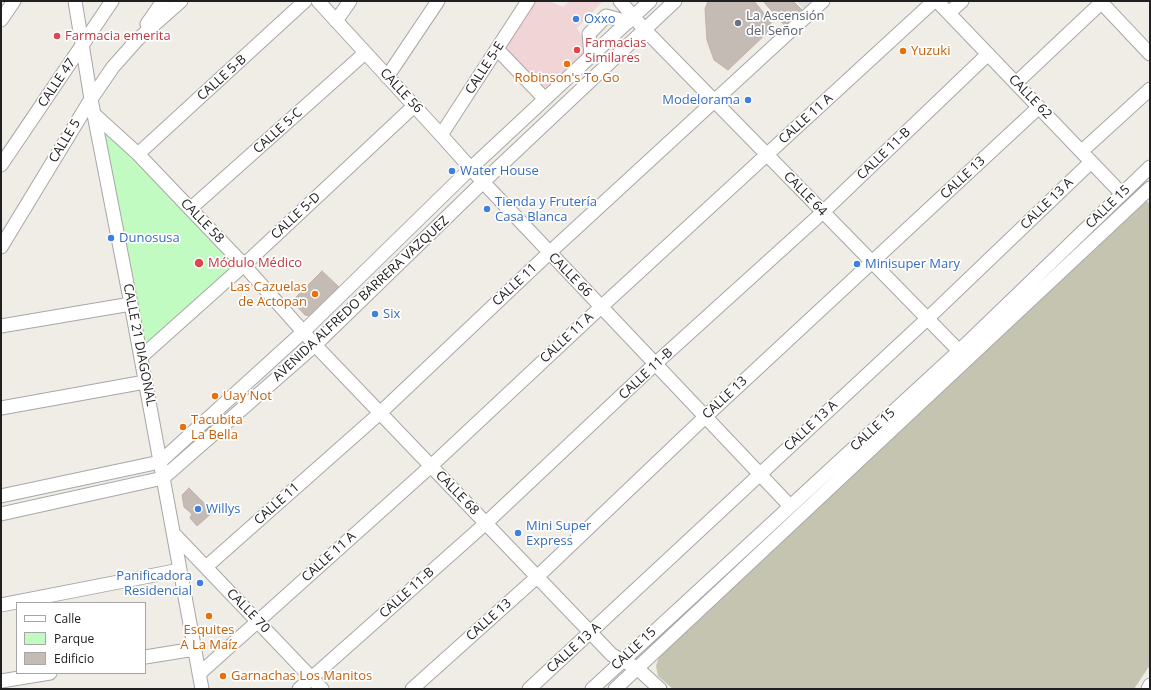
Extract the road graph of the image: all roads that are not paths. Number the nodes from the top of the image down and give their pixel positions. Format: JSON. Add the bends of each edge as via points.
{"nodes":[{"id":1,"x":14,"y":1,"type":"edge"},
{"id":2,"x":75,"y":1,"type":"edge"},
{"id":3,"x":112,"y":1,"type":"edge"},
{"id":4,"x":163,"y":1,"type":"edge"},
{"id":5,"x":181,"y":1,"type":"edge"},
{"id":6,"x":305,"y":1,"type":"edge"},
{"id":7,"x":318,"y":1,"type":"edge"},
{"id":8,"x":350,"y":1,"type":"edge"},
{"id":9,"x":438,"y":1,"type":"edge"},
{"id":10,"x":528,"y":1,"type":"edge"},
{"id":11,"x":620,"y":1,"type":"edge"},
{"id":12,"x":650,"y":1,"type":"edge"},
{"id":13,"x":675,"y":1,"type":"edge"},
{"id":14,"x":823,"y":1,"type":"edge"},
{"id":15,"x":934,"y":1,"type":"edge"},
{"id":16,"x":938,"y":1,"type":"edge"},
{"id":17,"x":962,"y":1,"type":"edge"},
{"id":18,"x":1102,"y":2,"type":"edge"},
{"id":19,"x":949,"y":13,"type":"junction"},
{"id":20,"x":631,"y":19,"type":"junction"},
{"id":21,"x":1,"y":20,"type":"edge"},
{"id":22,"x":336,"y":21,"type":"junction"},
{"id":23,"x":644,"y":29,"type":"junction"},
{"id":24,"x":137,"y":40,"type":"junction"},
{"id":25,"x":83,"y":44,"type":"junction"},
{"id":26,"x":497,"y":49,"type":"junction"},
{"id":27,"x":365,"y":53,"type":"junction"},
{"id":28,"x":988,"y":54,"type":"junction"},
{"id":29,"x":1150,"y":54,"type":"edge"},
{"id":30,"x":591,"y":56,"type":"junction"},
{"id":31,"x":387,"y":77,"type":"junction"},
{"id":32,"x":1016,"y":83,"type":"junction"},
{"id":33,"x":1150,"y":89,"type":"edge"},
{"id":34,"x":91,"y":99,"type":"junction"},
{"id":35,"x":545,"y":99,"type":"junction"},
{"id":36,"x":714,"y":101,"type":"junction"},
{"id":37,"x":414,"y":106,"type":"junction"},
{"id":38,"x":1039,"y":107,"type":"junction"},
{"id":39,"x":95,"y":115,"type":"junction"},
{"id":40,"x":441,"y":135,"type":"junction"},
{"id":41,"x":1082,"y":151,"type":"junction"},
{"id":42,"x":138,"y":154,"type":"junction"},
{"id":43,"x":767,"y":154,"type":"junction"},
{"id":44,"x":1091,"y":162,"type":"junction"},
{"id":45,"x":1,"y":165,"type":"edge"},
{"id":46,"x":1150,"y":167,"type":"edge"},
{"id":47,"x":471,"y":168,"type":"junction"},
{"id":48,"x":483,"y":182,"type":"junction"},
{"id":49,"x":1150,"y":188,"type":"edge"},
{"id":50,"x":1122,"y":194,"type":"junction"},
{"id":51,"x":190,"y":209,"type":"junction"},
{"id":52,"x":823,"y":212,"type":"junction"},
{"id":53,"x":1,"y":247,"type":"edge"},
{"id":54,"x":549,"y":253,"type":"junction"},
{"id":55,"x":872,"y":262,"type":"junction"},
{"id":56,"x":244,"y":265,"type":"junction"},
{"id":57,"x":131,"y":304,"type":"junction"},
{"id":58,"x":601,"y":307,"type":"junction"},
{"id":59,"x":927,"y":319,"type":"junction"},
{"id":60,"x":1,"y":326,"type":"edge"},
{"id":61,"x":304,"y":331,"type":"junction"},
{"id":62,"x":315,"y":345,"type":"junction"},
{"id":63,"x":963,"y":355,"type":"junction"},
{"id":64,"x":141,"y":357,"type":"junction"},
{"id":65,"x":656,"y":364,"type":"junction"},
{"id":66,"x":145,"y":382,"type":"junction"},
{"id":67,"x":1,"y":408,"type":"edge"},
{"id":68,"x":380,"y":413,"type":"junction"},
{"id":69,"x":705,"y":417,"type":"junction"},
{"id":70,"x":160,"y":462,"type":"junction"},
{"id":71,"x":431,"y":466,"type":"junction"},
{"id":72,"x":759,"y":474,"type":"junction"},
{"id":73,"x":163,"y":478,"type":"junction"},
{"id":74,"x":1,"y":496,"type":"edge"},
{"id":75,"x":790,"y":506,"type":"junction"},
{"id":76,"x":1,"y":514,"type":"edge"},
{"id":77,"x":486,"y":523,"type":"junction"},
{"id":78,"x":174,"y":534,"type":"junction"},
{"id":79,"x":206,"y":568,"type":"junction"},
{"id":80,"x":180,"y":570,"type":"junction"},
{"id":81,"x":537,"y":576,"type":"junction"},
{"id":82,"x":16,"y":602,"type":"edge"},
{"id":83,"x":16,"y":602,"type":"edge"},
{"id":84,"x":1,"y":605,"type":"edge"},
{"id":85,"x":257,"y":621,"type":"junction"},
{"id":86,"x":591,"y":633,"type":"junction"},
{"id":87,"x":195,"y":649,"type":"junction"},
{"id":88,"x":146,"y":657,"type":"edge"},
{"id":89,"x":616,"y":661,"type":"junction"},
{"id":90,"x":637,"y":668,"type":"junction"},
{"id":91,"x":44,"y":674,"type":"edge"},
{"id":92,"x":199,"y":674,"type":"junction"},
{"id":93,"x":311,"y":678,"type":"junction"},
{"id":94,"x":1,"y":681,"type":"edge"},
{"id":95,"x":1150,"y":685,"type":"edge"},
{"id":96,"x":622,"y":687,"type":"edge"},
{"id":97,"x":202,"y":689,"type":"edge"},
{"id":98,"x":299,"y":689,"type":"edge"},
{"id":99,"x":322,"y":689,"type":"edge"},
{"id":100,"x":412,"y":689,"type":"edge"},
{"id":101,"x":529,"y":689,"type":"edge"},
{"id":102,"x":592,"y":689,"type":"edge"},
{"id":103,"x":660,"y":689,"type":"edge"},
{"id":104,"x":1148,"y":689,"type":"edge"}],
"edges":[{"from":1,"to":21,"type":"street"},
{"from":2,"to":25,"type":"street","name":"CALLE 21 DIAGONAL"},
{"from":3,"to":25,"type":"street","name":"CALLE 47"},
{"from":4,"to":24,"type":"street","name":"CALLE 5"},
{"from":5,"to":24,"type":"street","name":"CALLE 5"},
{"from":6,"to":42,"type":"street","name":"CALLE 5-B"},
{"from":7,"to":22,"type":"street","name":"CALLE 56"},
{"from":8,"to":22,"type":"street"},
{"from":9,"to":31,"type":"street"},
{"from":10,"to":26,"type":"street","name":"CALLE 5-E"},
{"from":11,"to":20,"type":"street","name":"CALLE 64"},
{"from":12,"to":20,"type":"street","name":"AVENIDA ALFREDO BARRERA VAZQUEZ"},
{"from":13,"to":23,"type":"street","name":"AVENIDA ALFREDO BARRERA VAZQUEZ"},
{"from":14,"to":36,"type":"street","name":"CALLE 11"},
{"from":15,"to":43,"type":"street","name":"CALLE 11 A"},
{"from":16,"to":19,"type":"street","name":"CALLE 62"},
{"from":17,"to":19,"type":"street"},
{"from":18,"to":29,"type":"street"},
{"from":18,"to":32,"type":"street"},
{"from":19,"to":28,"type":"street","name":"CALLE 62"},
{"from":20,"to":23,"type":"street","name":"CALLE 64"},
{"from":20,"to":30,"type":"street","name":"AVENIDA ALFREDO BARRERA VAZQUEZ"},
{"from":20,"to":30,"type":"street","via":[[606,16],[589,34]]},
{"from":22,"to":27,"type":"street","name":"CALLE 56"},
{"from":23,"to":36,"type":"street","name":"CALLE 64"},
{"from":23,"to":48,"type":"street","name":"AVENIDA ALFREDO BARRERA VAZQUEZ"},
{"from":24,"to":34,"type":"street","name":"CALLE 5","via":[[113,67]]},
{"from":25,"to":34,"type":"street","name":"CALLE 21 DIAGONAL"},
{"from":25,"to":45,"type":"street","name":"CALLE 47"},
{"from":26,"to":35,"type":"street"},
{"from":26,"to":40,"type":"street","name":"CALLE 5-E"},
{"from":27,"to":31,"type":"street","name":"CALLE 56"},
{"from":27,"to":51,"type":"street","name":"CALLE 5-C"},
{"from":28,"to":32,"type":"street","name":"CALLE 62"},
{"from":28,"to":52,"type":"street","name":"CALLE 11-B"},
{"from":30,"to":35,"type":"street","name":"AVENIDA ALFREDO BARRERA VAZQUEZ"},
{"from":31,"to":37,"type":"street","name":"CALLE 56"},
{"from":32,"to":38,"type":"street","name":"CALLE 62"},
{"from":33,"to":41,"type":"street"},
{"from":34,"to":39,"type":"street","name":"CALLE 21 DIAGONAL"},
{"from":34,"to":53,"type":"street","name":"CALLE 5"},
{"from":35,"to":47,"type":"street","name":"AVENIDA ALFREDO BARRERA VAZQUEZ"},
{"from":36,"to":43,"type":"street","name":"CALLE 64"},
{"from":36,"to":54,"type":"street","name":"CALLE 11"},
{"from":37,"to":40,"type":"street","name":"CALLE 56"},
{"from":37,"to":56,"type":"street","name":"CALLE 5-D"},
{"from":38,"to":41,"type":"street","name":"CALLE 62"},
{"from":38,"to":55,"type":"street","name":"CALLE 13"},
{"from":39,"to":42,"type":"street","name":"CALLE 58"},
{"from":39,"to":57,"type":"street","name":"CALLE 21 DIAGONAL"},
{"from":40,"to":47,"type":"street","name":"CALLE 56"},
{"from":41,"to":44,"type":"street","name":"CALLE 62"},
{"from":42,"to":51,"type":"street","name":"CALLE 58"},
{"from":43,"to":52,"type":"street","name":"CALLE 64"},
{"from":43,"to":58,"type":"street","name":"CALLE 11 A"},
{"from":44,"to":50,"type":"street","name":"CALLE 62"},
{"from":44,"to":59,"type":"street","name":"CALLE 13 A"},
{"from":46,"to":50,"type":"street","name":"CALLE 15"},
{"from":47,"to":48,"type":"street","name":"CALLE 56"},
{"from":47,"to":61,"type":"street","name":"AVENIDA ALFREDO BARRERA VAZQUEZ"},
{"from":48,"to":54,"type":"street","name":"CALLE 66"},
{"from":48,"to":62,"type":"street","name":"AVENIDA ALFREDO BARRERA VAZQUEZ"},
{"from":49,"to":63,"type":"street","name":"CALLE 15"},
{"from":50,"to":63,"type":"street","name":"CALLE 15"},
{"from":51,"to":56,"type":"street","name":"CALLE 58"},
{"from":52,"to":55,"type":"street","name":"CALLE 64"},
{"from":52,"to":65,"type":"street","name":"CALLE 11-B"},
{"from":54,"to":58,"type":"street","name":"CALLE 66"},
{"from":54,"to":68,"type":"street","name":"CALLE 11"},
{"from":55,"to":59,"type":"street","name":"CALLE 64"},
{"from":55,"to":69,"type":"street","name":"CALLE 13"},
{"from":56,"to":61,"type":"street","name":"CALLE 58"},
{"from":56,"to":64,"type":"street","name":"CALLE 5-D"},
{"from":57,"to":60,"type":"street"},
{"from":57,"to":64,"type":"street","name":"CALLE 21 DIAGONAL"},
{"from":58,"to":65,"type":"street","name":"CALLE 66"},
{"from":58,"to":71,"type":"street","name":"CALLE 11 A"},
{"from":59,"to":63,"type":"street","name":"CALLE 64"},
{"from":59,"to":72,"type":"street","name":"CALLE 13 A"},
{"from":61,"to":62,"type":"street","name":"CALLE 68"},
{"from":61,"to":70,"type":"street","name":"AVENIDA ALFREDO BARRERA VAZQUEZ"},
{"from":62,"to":68,"type":"street","name":"CALLE 68"},
{"from":62,"to":73,"type":"street","name":"AVENIDA ALFREDO BARRERA VAZQUEZ"},
{"from":63,"to":75,"type":"street","name":"CALLE 15"},
{"from":63,"to":90,"type":"street","name":"CALLE 15"},
{"from":64,"to":66,"type":"street","name":"CALLE 21 DIAGONAL"},
{"from":65,"to":69,"type":"street","name":"CALLE 66"},
{"from":65,"to":77,"type":"street","name":"CALLE 11-B"},
{"from":66,"to":67,"type":"street"},
{"from":66,"to":70,"type":"street","name":"CALLE 21 DIAGONAL"},
{"from":68,"to":71,"type":"street","name":"CALLE 68"},
{"from":68,"to":79,"type":"street","name":"CALLE 11"},
{"from":69,"to":72,"type":"street","name":"CALLE 66"},
{"from":69,"to":81,"type":"street","name":"CALLE 13"},
{"from":70,"to":73,"type":"street","name":"CALLE 21 DIAGONAL"},
{"from":70,"to":74,"type":"street"},
{"from":71,"to":77,"type":"street","name":"CALLE 68"},
{"from":71,"to":85,"type":"street","name":"CALLE 11 A"},
{"from":72,"to":75,"type":"street","name":"CALLE 66"},
{"from":72,"to":86,"type":"street","name":"CALLE 13 A"},
{"from":73,"to":76,"type":"street","name":"AVENIDA ALFREDO BARRERA VAZQUEZ"},
{"from":73,"to":78,"type":"street","name":"CALLE 21 DIAGONAL"},
{"from":75,"to":89,"type":"street","name":"CALLE 15"},
{"from":77,"to":81,"type":"street","name":"CALLE 68"},
{"from":77,"to":93,"type":"street","name":"CALLE 11-B"},
{"from":78,"to":79,"type":"street","name":"CALLE 70"},
{"from":78,"to":80,"type":"street","name":"CALLE 21 DIAGONAL"},
{"from":79,"to":85,"type":"street","name":"CALLE 70"},
{"from":80,"to":82,"type":"street"},
{"from":80,"to":87,"type":"street","name":"CALLE 21 DIAGONAL"},
{"from":81,"to":86,"type":"street","name":"CALLE 68"},
{"from":81,"to":100,"type":"street","name":"CALLE 13"},
{"from":83,"to":84,"type":"street"},
{"from":85,"to":92,"type":"street","name":"CALLE 11 A"},
{"from":85,"to":93,"type":"street","name":"CALLE 70"},
{"from":86,"to":89,"type":"street","name":"CALLE 68"},
{"from":86,"to":101,"type":"street","name":"CALLE 13 A"},
{"from":87,"to":88,"type":"street"},
{"from":87,"to":92,"type":"street","name":"CALLE 21 DIAGONAL"},
{"from":89,"to":90,"type":"street"},
{"from":89,"to":96,"type":"street"},
{"from":89,"to":102,"type":"street","name":"CALLE 15"},
{"from":90,"to":96,"type":"street","name":"CALLE 15"},
{"from":90,"to":103,"type":"street"},
{"from":91,"to":94,"type":"street"},
{"from":92,"to":97,"type":"street","name":"CALLE 21 DIAGONAL"},
{"from":93,"to":98,"type":"street","name":"CALLE 11-B"},
{"from":93,"to":99,"type":"street","name":"CALLE 70"},
{"from":95,"to":104,"type":"street"}]}
